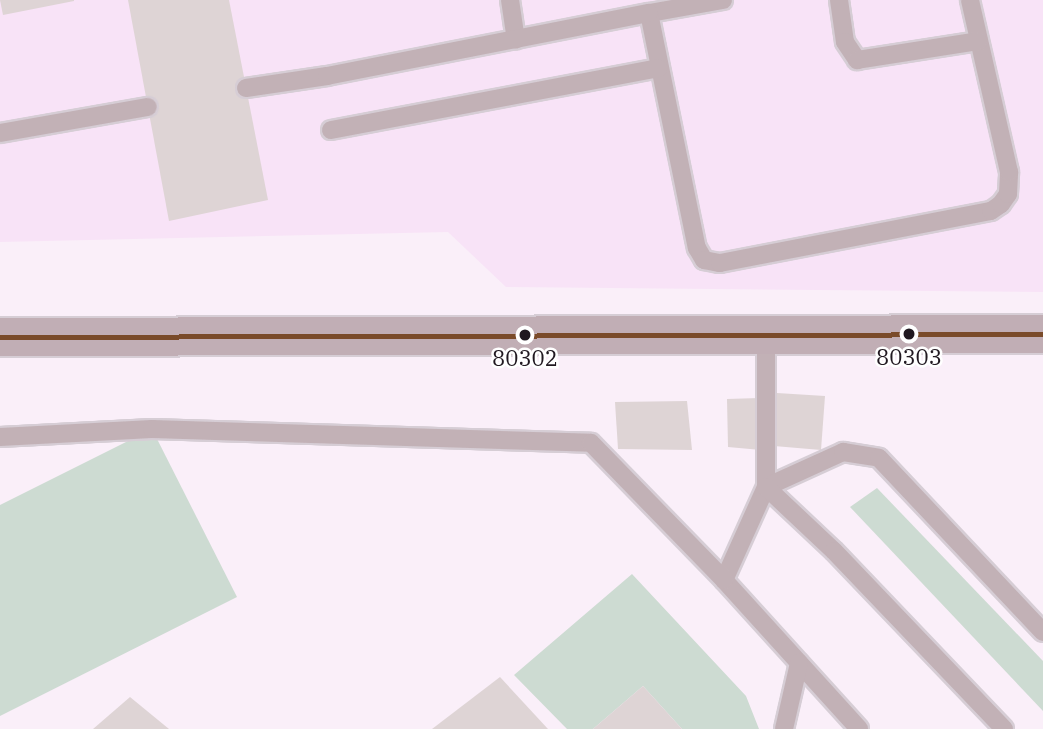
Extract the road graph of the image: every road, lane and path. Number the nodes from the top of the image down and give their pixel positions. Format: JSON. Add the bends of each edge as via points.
{"nodes":[{"id":1,"x":510,"y":0,"type":"edge"},
{"id":2,"x":723,"y":0,"type":"edge"},
{"id":3,"x":839,"y":0,"type":"edge"},
{"id":4,"x":970,"y":0,"type":"edge"},
{"id":5,"x":649,"y":13,"type":"junction"},
{"id":6,"x":516,"y":40,"type":"junction"},
{"id":7,"x":979,"y":41,"type":"junction"},
{"id":8,"x":658,"y":68,"type":"junction"},
{"id":9,"x":246,"y":88,"type":"dead end"},
{"id":10,"x":148,"y":107,"type":"dead end"},
{"id":11,"x":331,"y":130,"type":"dead end"},
{"id":12,"x":0,"y":133,"type":"edge"},
{"id":13,"x":766,"y":332,"type":"junction"},
{"id":14,"x":1043,"y":334,"type":"edge"},
{"id":15,"x":0,"y":337,"type":"edge"},
{"id":16,"x":0,"y":437,"type":"edge"},
{"id":17,"x":766,"y":487,"type":"junction"},
{"id":18,"x":724,"y":580,"type":"junction"},
{"id":19,"x":1043,"y":632,"type":"edge"},
{"id":20,"x":799,"y":663,"type":"junction"},
{"id":21,"x":784,"y":729,"type":"edge"},
{"id":22,"x":859,"y":729,"type":"edge"},
{"id":23,"x":1004,"y":729,"type":"edge"}],
"edges":[{"from":1,"to":6,"type":"lane"},
{"from":2,"to":5,"type":"lane"},
{"from":3,"to":7,"type":"lane","via":[[845,42],[857,60]]},
{"from":4,"to":7,"type":"lane"},
{"from":5,"to":6,"type":"lane"},
{"from":5,"to":8,"type":"lane"},
{"from":6,"to":9,"type":"lane"},
{"from":7,"to":8,"type":"lane","via":[[1009,172],[1008,194],[1001,204],[991,211],[732,262],[704,260],[697,248]]},
{"from":8,"to":11,"type":"lane"},
{"from":10,"to":12,"type":"lane"},
{"from":13,"to":14,"type":"main road"},
{"from":13,"to":15,"type":"main road"},
{"from":13,"to":17,"type":"lane"},
{"from":16,"to":18,"type":"lane","via":[[152,429],[591,443]]},
{"from":17,"to":18,"type":"lane"},
{"from":17,"to":19,"type":"lane","via":[[843,452],[879,458]]},
{"from":17,"to":23,"type":"lane","via":[[834,551]]},
{"from":18,"to":20,"type":"lane"},
{"from":20,"to":21,"type":"lane"},
{"from":20,"to":22,"type":"lane"}]}
